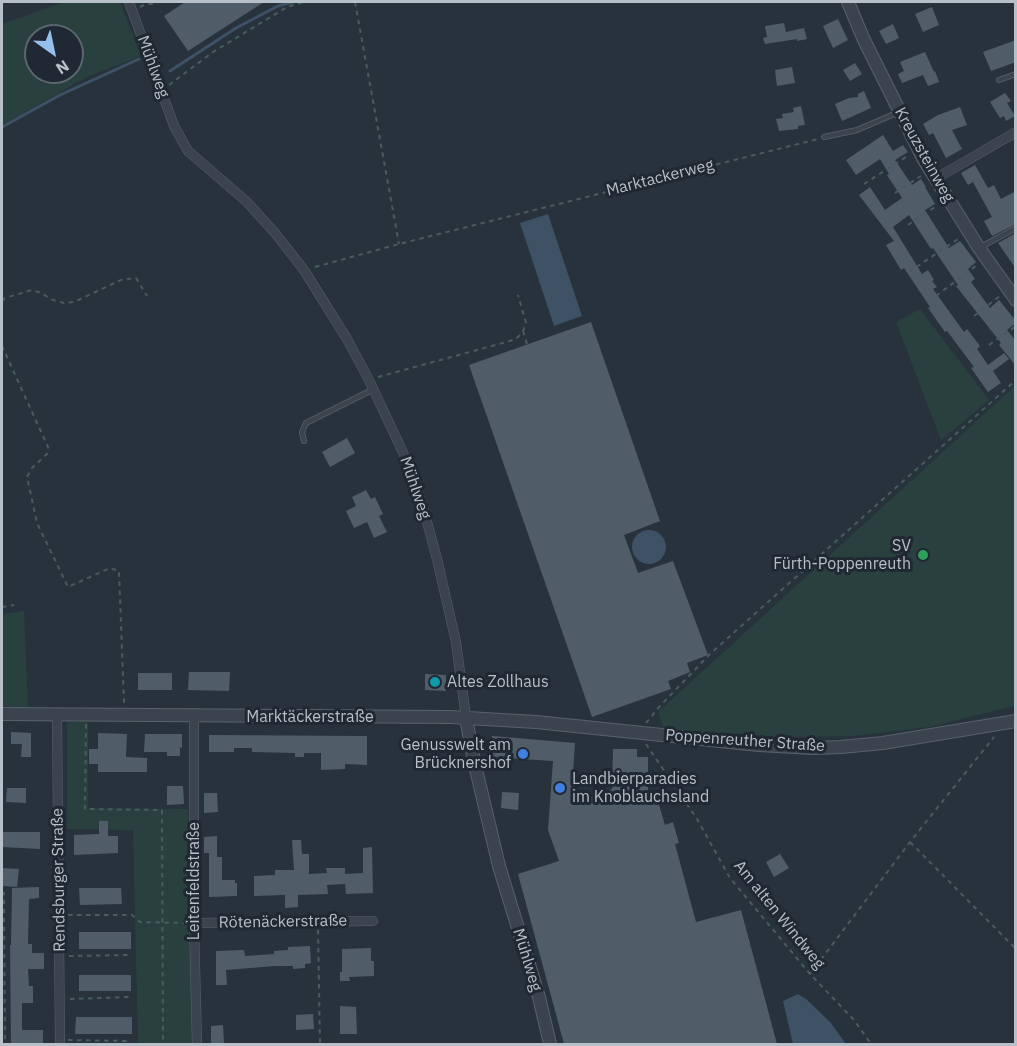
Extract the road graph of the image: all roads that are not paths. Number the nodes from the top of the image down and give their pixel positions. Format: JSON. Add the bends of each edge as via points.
{"nodes":[{"id":1,"x":848,"y":2,"type":"edge"},
{"id":2,"x":131,"y":6,"type":"edge"},
{"id":3,"x":1016,"y":74,"type":"edge"},
{"id":4,"x":999,"y":80,"type":"dead end"},
{"id":5,"x":899,"y":112,"type":"junction"},
{"id":6,"x":1016,"y":132,"type":"edge"},
{"id":7,"x":824,"y":137,"type":"road end"},
{"id":8,"x":933,"y":174,"type":"junction"},
{"id":9,"x":1016,"y":228,"type":"edge"},
{"id":10,"x":983,"y":254,"type":"junction"},
{"id":11,"x":1012,"y":295,"type":"edge"},
{"id":12,"x":374,"y":389,"type":"junction"},
{"id":13,"x":304,"y":441,"type":"dead end"},
{"id":14,"x":2,"y":714,"type":"edge"},
{"id":15,"x":57,"y":715,"type":"junction"},
{"id":16,"x":194,"y":717,"type":"junction"},
{"id":17,"x":466,"y":718,"type":"junction"},
{"id":18,"x":1016,"y":721,"type":"edge"},
{"id":19,"x":617,"y":730,"type":"joint"},
{"id":20,"x":373,"y":921,"type":"dead end"},
{"id":21,"x":194,"y":923,"type":"junction"},
{"id":22,"x":60,"y":1042,"type":"edge"},
{"id":23,"x":197,"y":1044,"type":"edge"},
{"id":24,"x":550,"y":1044,"type":"edge"}],
"edges":[{"from":1,"to":5,"type":"street","name":"Kreuzsteinweg"},
{"from":2,"to":12,"type":"street","name":"Mühlweg","via":[[174,126],[188,151],[247,202],[304,270]]},
{"from":3,"to":4,"type":"lane"},
{"from":5,"to":7,"type":"lane","via":[[857,130]]},
{"from":5,"to":8,"type":"street","name":"Kreuzsteinweg"},
{"from":6,"to":8,"type":"street"},
{"from":8,"to":10,"type":"street","name":"Kreuzsteinweg"},
{"from":9,"to":10,"type":"lane"},
{"from":10,"to":11,"type":"street","name":"Kreuzsteinweg"},
{"from":12,"to":13,"type":"lane","via":[[306,423]]},
{"from":12,"to":17,"type":"street","name":"Mühlweg","via":[[423,507],[456,642]]},
{"from":14,"to":15,"type":"street","name":"Marktäckerstraße"},
{"from":15,"to":16,"type":"street","name":"Marktäckerstraße"},
{"from":15,"to":22,"type":"street","name":"Rendsburger Straße"},
{"from":16,"to":17,"type":"street","name":"Marktäckerstraße"},
{"from":16,"to":21,"type":"street","name":"Leitenfeldstraße"},
{"from":17,"to":19,"type":"street","name":"Marktäckerstraße"},
{"from":17,"to":24,"type":"street","name":"Mühlweg","via":[[499,866]]},
{"from":18,"to":19,"type":"street","name":"Poppenreuther Straße","via":[[827,748],[768,746]]},
{"from":20,"to":21,"type":"street","name":"Rötenäckerstraße"},
{"from":21,"to":23,"type":"street","name":"Leitenfeldstraße"}]}
